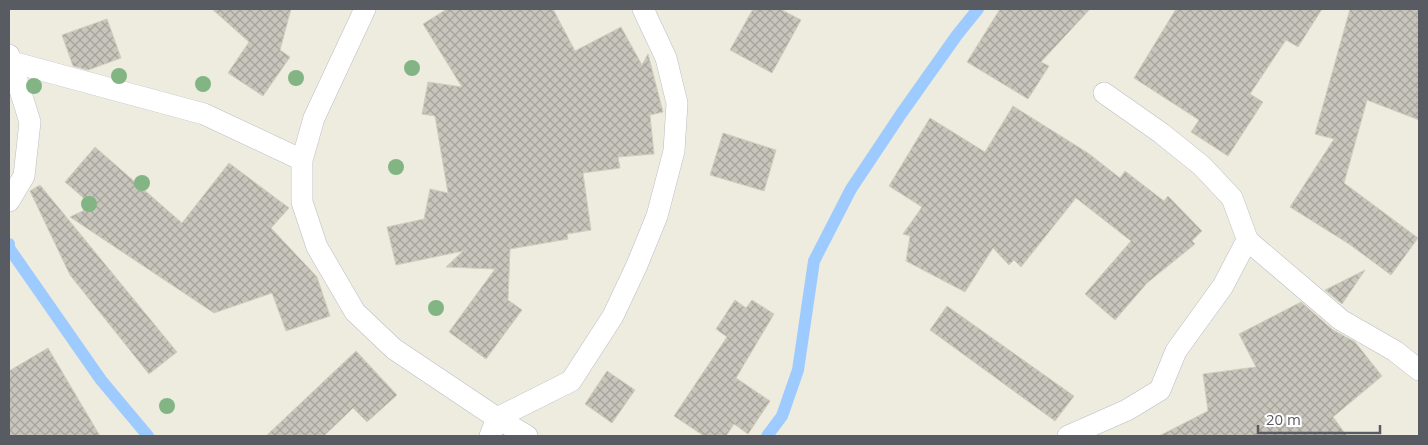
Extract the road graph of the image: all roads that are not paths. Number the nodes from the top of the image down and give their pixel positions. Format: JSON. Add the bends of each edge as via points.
{"nodes":[{"id":1,"x":365,"y":9,"type":"edge"},
{"id":2,"x":644,"y":9,"type":"edge"},
{"id":3,"x":10,"y":58,"type":"edge"},
{"id":4,"x":1104,"y":93,"type":"dead end"},
{"id":5,"x":302,"y":160,"type":"junction"},
{"id":6,"x":9,"y":201,"type":"edge"},
{"id":7,"x":1247,"y":240,"type":"junction"},
{"id":8,"x":1419,"y":370,"type":"edge"},
{"id":9,"x":493,"y":427,"type":"edge"},
{"id":10,"x":527,"y":436,"type":"edge"},
{"id":11,"x":1068,"y":436,"type":"edge"}],
"edges":[{"from":1,"to":5,"type":"lane","via":[[314,118]]},
{"from":2,"to":9,"type":"lane","via":[[666,58],[676,103],[674,151],[657,216],[613,316],[571,381]]},
{"from":3,"to":5,"type":"lane","via":[[204,114]]},
{"from":3,"to":6,"type":"lane","via":[[30,122],[24,176]]},
{"from":4,"to":7,"type":"lane","via":[[1202,166],[1232,198]]},
{"from":5,"to":9,"type":"lane","via":[[302,202],[317,247],[355,312],[394,350]]},
{"from":7,"to":8,"type":"lane","via":[[1341,320],[1394,351]]},
{"from":7,"to":11,"type":"lane","via":[[1223,286],[1176,351],[1160,390],[1127,410]]},
{"from":9,"to":10,"type":"lane"}]}
